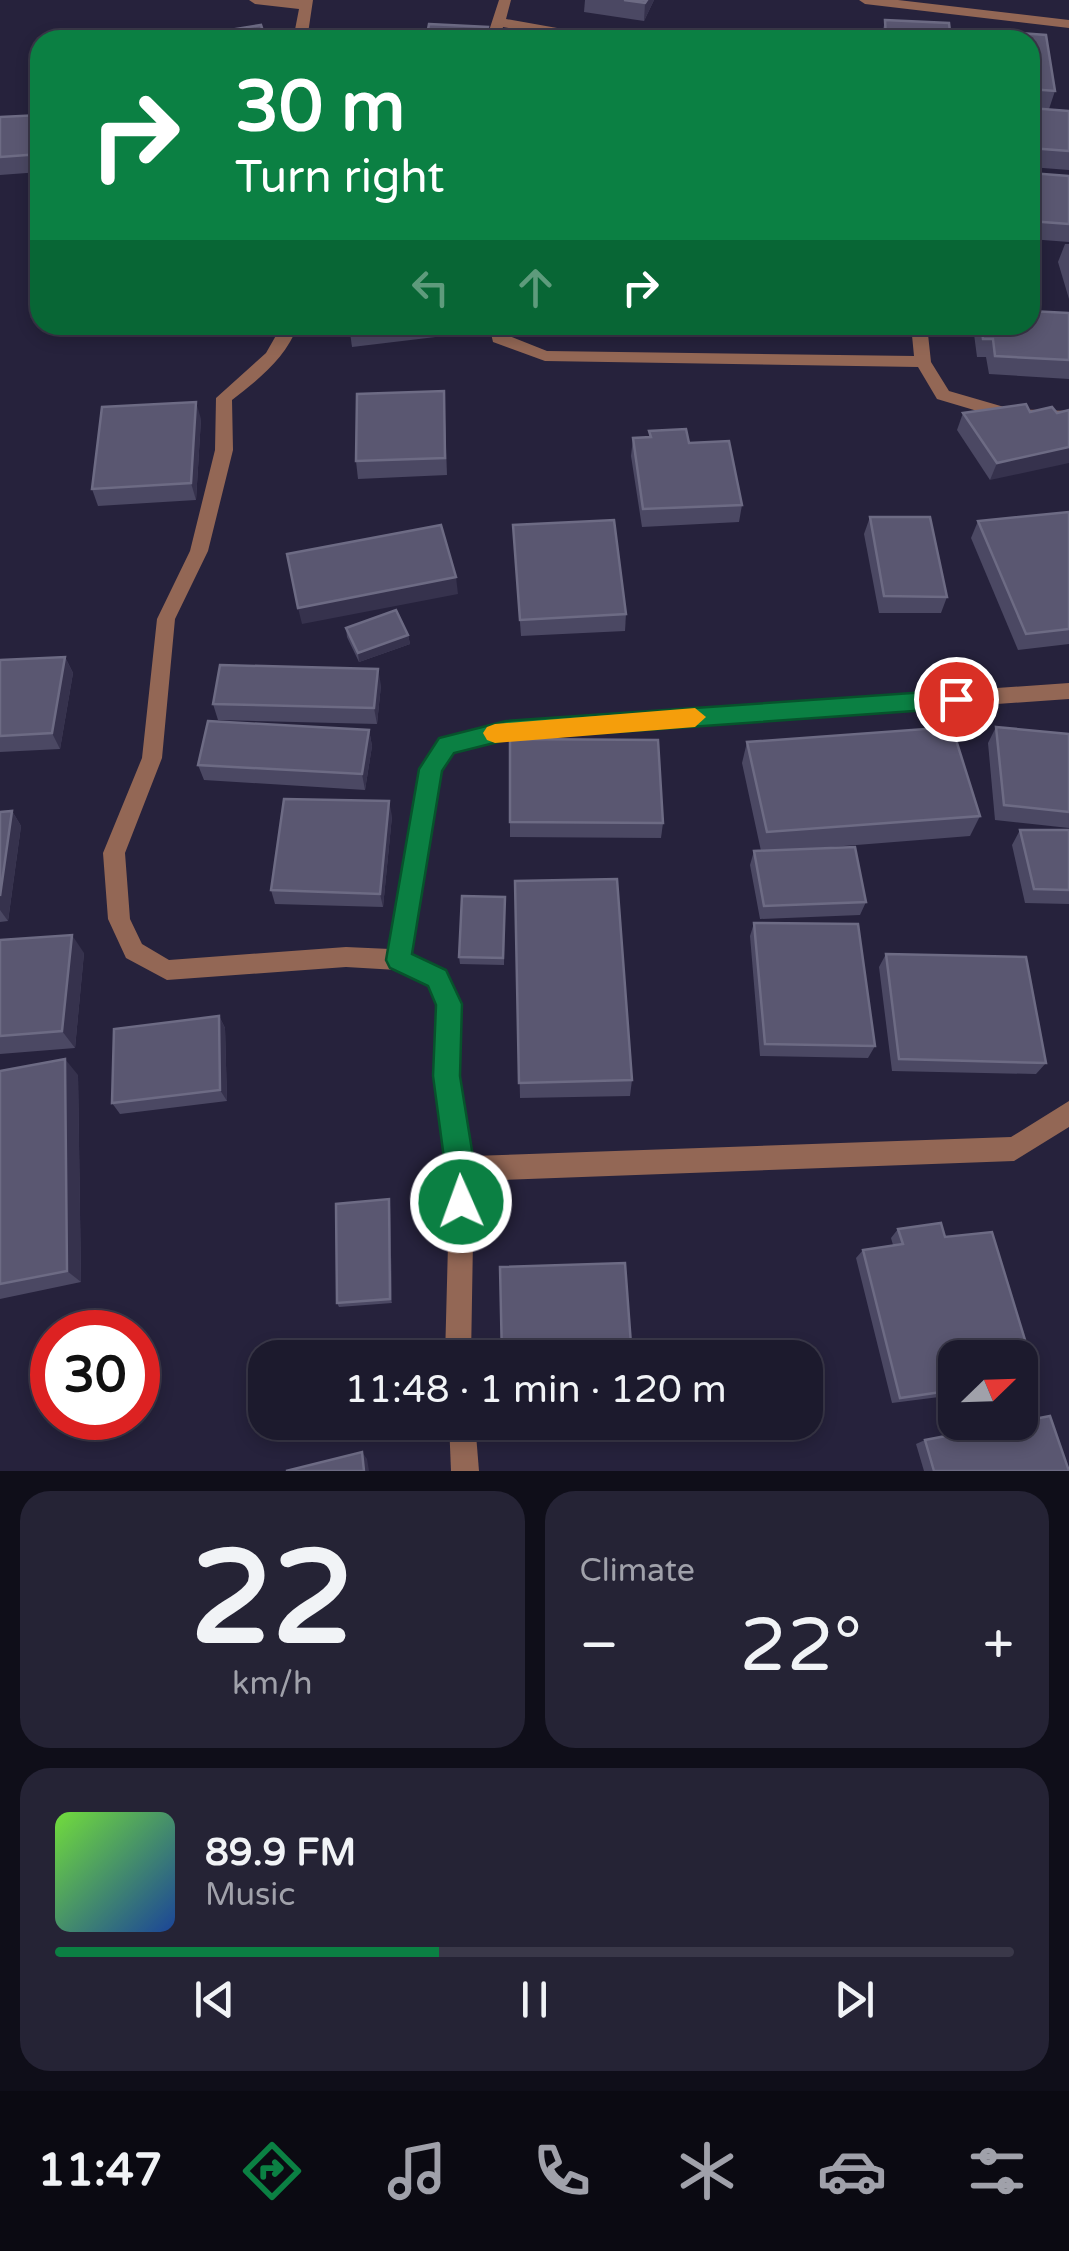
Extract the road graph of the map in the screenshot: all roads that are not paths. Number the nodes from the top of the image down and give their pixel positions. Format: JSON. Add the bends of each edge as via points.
{"nodes":[{"id":1,"x":255,"y":0,"type":"edge"},
{"id":2,"x":506,"y":0,"type":"edge"},
{"id":3,"x":865,"y":0,"type":"edge"},
{"id":4,"x":306,"y":3,"type":"edge"},
{"id":5,"x":499,"y":22,"type":"junction"},
{"id":6,"x":1069,"y":24,"type":"edge"},
{"id":7,"x":302,"y":30,"type":"edge"},
{"id":8,"x":496,"y":30,"type":"edge"},
{"id":9,"x":545,"y":30,"type":"edge"},
{"id":10,"x":287,"y":335,"type":"edge"},
{"id":11,"x":499,"y":335,"type":"edge"},
{"id":12,"x":920,"y":335,"type":"edge"},
{"id":13,"x":924,"y":362,"type":"junction"},
{"id":14,"x":1069,"y":417,"type":"edge"},
{"id":15,"x":1069,"y":691,"type":"edge"},
{"id":16,"x":399,"y":960,"type":"junction"},
{"id":17,"x":1069,"y":1114,"type":"edge"},
{"id":18,"x":462,"y":1169,"type":"junction"},
{"id":19,"x":458,"y":1340,"type":"edge"},
{"id":20,"x":463,"y":1440,"type":"edge"},
{"id":21,"x":465,"y":1471,"type":"edge"}],
"edges":[{"from":1,"to":4,"type":"street"},
{"from":2,"to":5,"type":"street"},
{"from":3,"to":6,"type":"street"},
{"from":4,"to":7,"type":"street"},
{"from":5,"to":8,"type":"street"},
{"from":5,"to":9,"type":"street"},
{"from":10,"to":16,"type":"street","via":[[224,398],[224,450],[199,550],[166,619],[152,758],[114,853],[120,920],[134,951],[166,970],[346,957]]},
{"from":11,"to":13,"type":"street","via":[[545,356]]},
{"from":12,"to":13,"type":"street"},
{"from":13,"to":14,"type":"street","via":[[944,394],[1010,415]]},
{"from":15,"to":16,"type":"street","via":[[506,731],[447,745],[430,769]]},
{"from":16,"to":18,"type":"street","via":[[437,978],[449,1004],[446,1076]]},
{"from":17,"to":18,"type":"street","via":[[1014,1149]]},
{"from":18,"to":19,"type":"street"},
{"from":20,"to":21,"type":"street"}]}
